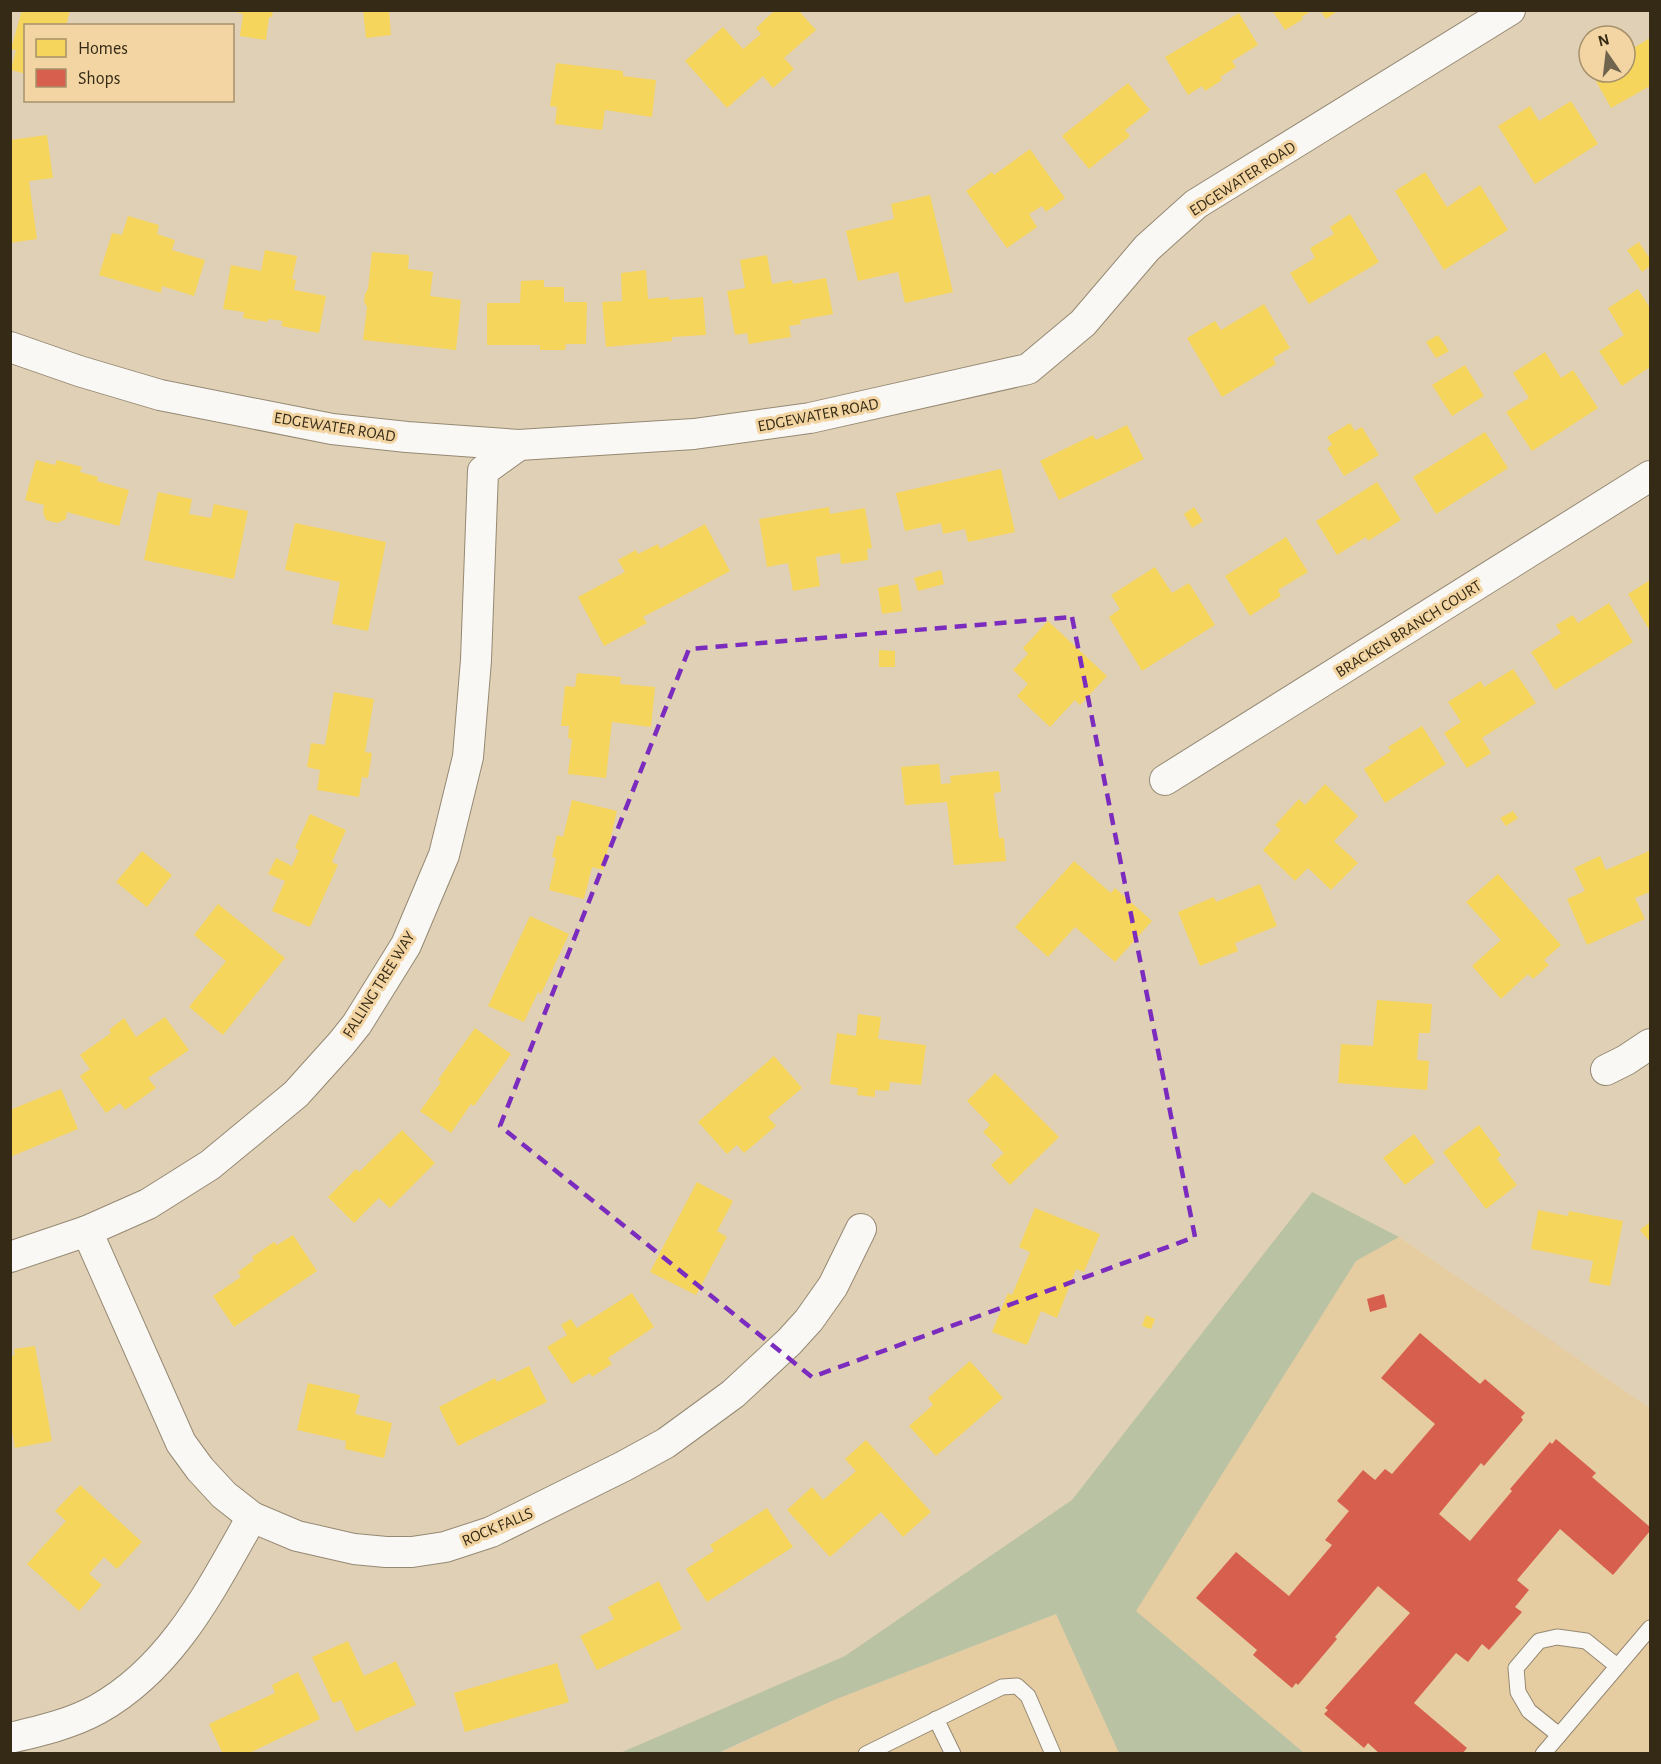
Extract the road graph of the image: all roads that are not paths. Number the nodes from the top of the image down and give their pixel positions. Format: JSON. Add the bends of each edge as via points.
{"nodes":[{"id":1,"x":1510,"y":10,"type":"edge"},
{"id":2,"x":10,"y":347,"type":"edge"},
{"id":3,"x":519,"y":445,"type":"junction"},
{"id":4,"x":1650,"y":476,"type":"edge"},
{"id":5,"x":1165,"y":780,"type":"dead end"},
{"id":6,"x":1650,"y":1044,"type":"edge"},
{"id":7,"x":1606,"y":1070,"type":"dead end"},
{"id":8,"x":861,"y":1229,"type":"dead end"},
{"id":9,"x":87,"y":1231,"type":"junction"},
{"id":10,"x":10,"y":1257,"type":"edge"},
{"id":11,"x":252,"y":1517,"type":"junction"},
{"id":12,"x":1650,"y":1628,"type":"edge"},
{"id":13,"x":1617,"y":1666,"type":"junction"},
{"id":14,"x":936,"y":1719,"type":"junction"},
{"id":15,"x":1559,"y":1736,"type":"junction"},
{"id":16,"x":10,"y":1738,"type":"edge"},
{"id":17,"x":866,"y":1754,"type":"edge"},
{"id":18,"x":953,"y":1754,"type":"edge"},
{"id":19,"x":1053,"y":1754,"type":"edge"},
{"id":20,"x":1543,"y":1754,"type":"edge"}],
"edges":[{"from":1,"to":3,"type":"street","name":"EDGEWATER ROAD","via":[[1196,204],[1147,248],[1083,323],[1028,369],[810,418],[694,434]]},
{"from":2,"to":3,"type":"street","name":"EDGEWATER ROAD","via":[[160,395],[332,429]]},
{"from":3,"to":9,"type":"street","name":"FALLING TREE WAY","via":[[483,471],[468,757],[444,855],[406,945],[357,1024],[296,1094],[210,1165],[148,1204]]},
{"from":4,"to":5,"type":"street","name":"BRACKEN BRANCH COURT"},
{"from":6,"to":7,"type":"street"},
{"from":8,"to":11,"type":"street","name":"ROCK FALLS","via":[[833,1286],[809,1320],[733,1394],[666,1443],[491,1532],[445,1547],[386,1552],[297,1536]]},
{"from":9,"to":10,"type":"street","name":"FALLING TREE WAY"},
{"from":9,"to":11,"type":"street","name":"ROCK FALLS","via":[[181,1443],[224,1495]]},
{"from":11,"to":16,"type":"street","via":[[213,1588],[159,1660],[99,1709],[69,1722]]},
{"from":12,"to":13,"type":"lane"},
{"from":13,"to":15,"type":"lane"},
{"from":13,"to":15,"type":"lane","via":[[1586,1641],[1557,1637],[1539,1641],[1516,1668],[1518,1692],[1529,1711]]},
{"from":14,"to":17,"type":"lane"},
{"from":14,"to":18,"type":"lane"},
{"from":14,"to":19,"type":"lane","via":[[1002,1686],[1017,1686],[1028,1696]]},
{"from":15,"to":20,"type":"lane"}]}
